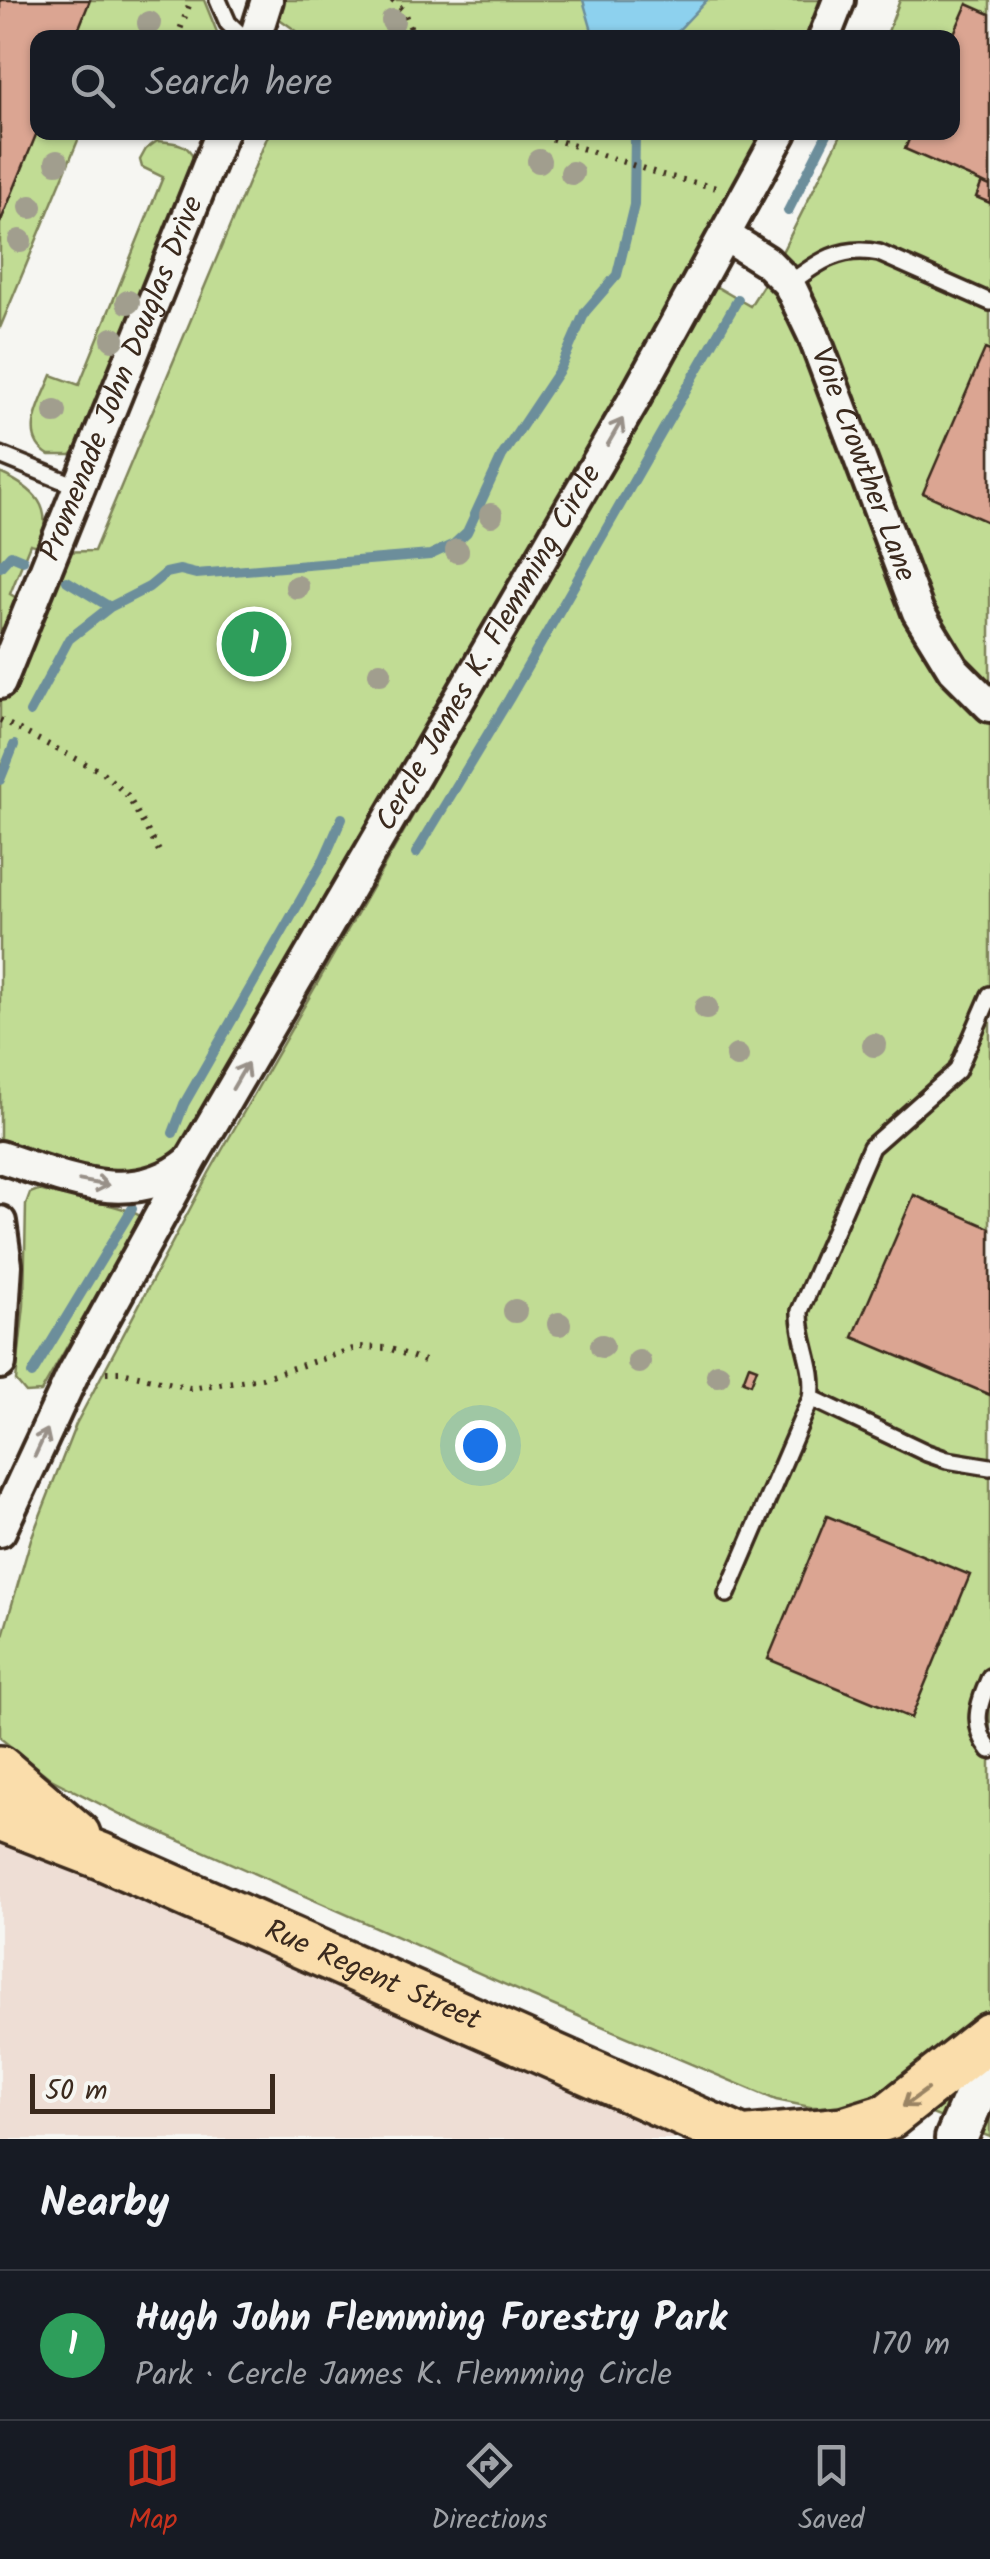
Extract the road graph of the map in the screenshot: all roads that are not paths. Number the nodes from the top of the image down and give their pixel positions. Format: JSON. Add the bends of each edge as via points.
{"nodes":[{"id":1,"x":218,"y":0,"type":"edge"},
{"id":2,"x":267,"y":0,"type":"edge"},
{"id":3,"x":839,"y":0,"type":"edge"},
{"id":4,"x":235,"y":30,"type":"edge"},
{"id":5,"x":258,"y":30,"type":"edge"},
{"id":6,"x":827,"y":30,"type":"edge"},
{"id":7,"x":219,"y":140,"type":"edge"},
{"id":8,"x":778,"y":140,"type":"edge"},
{"id":9,"x":726,"y":236,"type":"junction"},
{"id":10,"x":789,"y":284,"type":"junction"},
{"id":11,"x":990,"y":302,"type":"edge"},
{"id":12,"x":0,"y":455,"type":"edge"},
{"id":13,"x":78,"y":487,"type":"junction"},
{"id":14,"x":0,"y":683,"type":"edge"},
{"id":15,"x":990,"y":706,"type":"edge"},
{"id":16,"x":990,"y":995,"type":"edge"},
{"id":17,"x":0,"y":1157,"type":"edge"},
{"id":18,"x":191,"y":1160,"type":"junction"},
{"id":19,"x":0,"y":1222,"type":"edge"},
{"id":20,"x":0,"y":1363,"type":"edge"},
{"id":21,"x":811,"y":1398,"type":"junction"},
{"id":22,"x":990,"y":1466,"type":"edge"},
{"id":23,"x":0,"y":1531,"type":"edge"},
{"id":24,"x":727,"y":1594,"type":"dead end"},
{"id":25,"x":990,"y":1677,"type":"edge"},
{"id":26,"x":990,"y":1750,"type":"edge"},
{"id":27,"x":0,"y":1770,"type":"edge"},
{"id":28,"x":8,"y":1829,"type":"edge"},
{"id":29,"x":101,"y":1856,"type":"junction"},
{"id":30,"x":990,"y":2036,"type":"edge"},
{"id":31,"x":990,"y":2060,"type":"edge"},
{"id":32,"x":742,"y":2139,"type":"edge"},
{"id":33,"x":750,"y":2139,"type":"edge"},
{"id":34,"x":956,"y":2139,"type":"edge"}],
"edges":[{"from":1,"to":4,"type":"lane"},
{"from":2,"to":5,"type":"street"},
{"from":3,"to":6,"type":"street"},
{"from":7,"to":13,"type":"street","name":"Promenade John Douglas Drive"},
{"from":8,"to":9,"type":"street","name":"Cercle James K. Flemming Circle"},
{"from":9,"to":10,"type":"street","name":"Voie Crowther Lane","via":[[766,260]]},
{"from":18,"to":9,"type":"street","name":"Cercle James K. Flemming Circle","one_way":true},
{"from":10,"to":11,"type":"lane","via":[[834,254],[864,250]]},
{"from":10,"to":15,"type":"street","name":"Voie Crowther Lane","via":[[918,612],[952,669]]},
{"from":12,"to":13,"type":"lane"},
{"from":13,"to":14,"type":"street","name":"Promenade John Douglas Drive"},
{"from":16,"to":21,"type":"lane","via":[[958,1070],[870,1147],[800,1311],[812,1366]]},
{"from":17,"to":18,"type":"street","name":"Cercle James K. Flemming Circle","one_way":true,"via":[[123,1187],[152,1185]]},
{"from":23,"to":18,"type":"street","name":"Cercle James K. Flemming Circle","one_way":true,"via":[[73,1374]]},
{"from":19,"to":20,"type":"street","via":[[6,1265]]},
{"from":21,"to":22,"type":"lane","via":[[927,1453]]},
{"from":21,"to":24,"type":"lane"},
{"from":25,"to":26,"type":"lane","via":[[977,1716]]},
{"from":27,"to":29,"type":"main road"},
{"from":28,"to":29,"type":"main road","name":"Rue Regent Street"},
{"from":29,"to":32,"type":"main road","name":"Rue Regent Street"},
{"from":30,"to":33,"type":"main road","one_way":true,"via":[[890,2116],[844,2130]]},
{"from":31,"to":34,"type":"street"}]}
